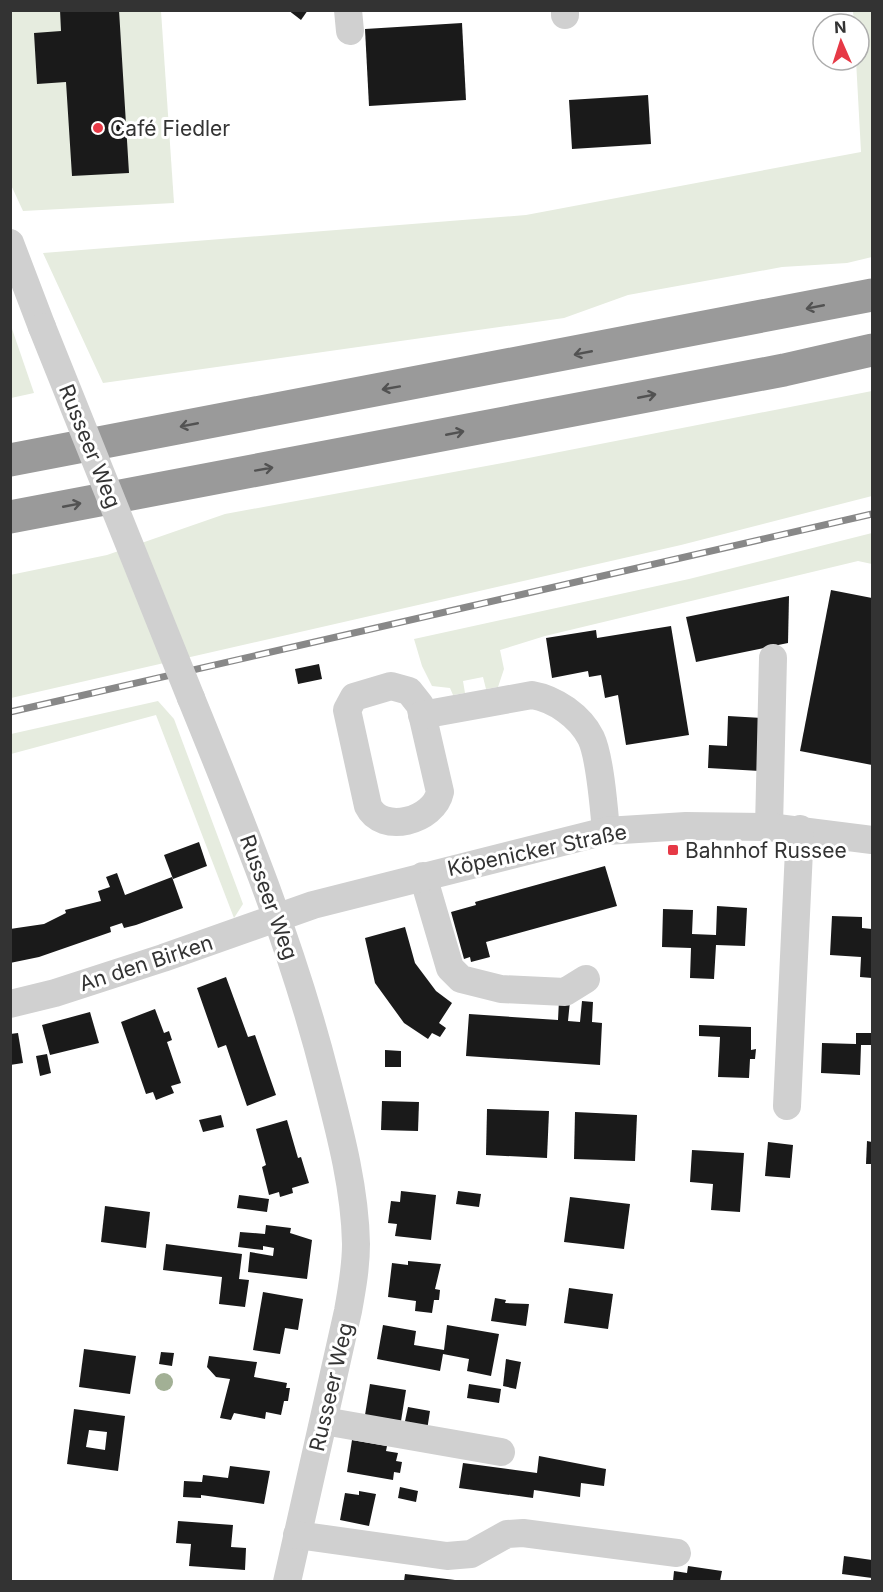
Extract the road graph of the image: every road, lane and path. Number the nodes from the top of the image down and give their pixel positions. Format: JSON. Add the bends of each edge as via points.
{"nodes":[{"id":1,"x":10,"y":243,"type":"edge"},
{"id":2,"x":873,"y":296,"type":"edge"},
{"id":3,"x":873,"y":350,"type":"edge"},
{"id":4,"x":10,"y":460,"type":"edge"},
{"id":5,"x":10,"y":518,"type":"edge"},
{"id":6,"x":773,"y":658,"type":"dead end"},
{"id":7,"x":422,"y":715,"type":"junction"},
{"id":8,"x":769,"y":827,"type":"junction"},
{"id":9,"x":800,"y":829,"type":"junction"},
{"id":10,"x":606,"y":831,"type":"junction"},
{"id":11,"x":873,"y":840,"type":"edge"},
{"id":12,"x":423,"y":876,"type":"junction"},
{"id":13,"x":279,"y":919,"type":"junction"},
{"id":14,"x":586,"y":979,"type":"dead end"},
{"id":15,"x":10,"y":1004,"type":"edge"},
{"id":16,"x":787,"y":1106,"type":"dead end"},
{"id":17,"x":324,"y":1420,"type":"junction"},
{"id":18,"x":501,"y":1452,"type":"dead end"},
{"id":19,"x":297,"y":1535,"type":"junction"},
{"id":20,"x":677,"y":1553,"type":"dead end"},
{"id":21,"x":287,"y":1581,"type":"edge"}],
"edges":[{"from":1,"to":13,"type":"street","name":"Russeer Weg","bridge":true},
{"from":2,"to":4,"type":"highway","one_way":true},
{"from":5,"to":3,"type":"highway","one_way":true},
{"from":6,"to":8,"type":"street"},
{"from":7,"to":7,"type":"street","via":[[414,694],[403,687],[365,692],[349,703],[347,718],[368,806],[379,819],[411,819],[432,810],[438,802],[440,792]]},
{"from":7,"to":10,"type":"street","via":[[532,695],[564,706],[591,738],[604,798]]},
{"from":8,"to":9,"type":"street","name":"Köpenicker Straße"},
{"from":8,"to":10,"type":"street","name":"Köpenicker Straße","via":[[686,826]]},
{"from":9,"to":11,"type":"street","name":"Köpenicker Straße"},
{"from":9,"to":16,"type":"street"},
{"from":10,"to":12,"type":"street","name":"Köpenicker Straße"},
{"from":12,"to":13,"type":"street","name":"Köpenicker Straße","via":[[313,905]]},
{"from":12,"to":14,"type":"street","via":[[450,968],[461,979],[501,989],[565,992]]},
{"from":13,"to":15,"type":"street","name":"An den Birken","via":[[55,993]]},
{"from":13,"to":17,"type":"street","name":"Russeer Weg","via":[[311,1019],[353,1208],[355,1272]]},
{"from":17,"to":18,"type":"street"},
{"from":17,"to":19,"type":"street","name":"Russeer Weg"},
{"from":19,"to":20,"type":"street","via":[[447,1556],[471,1554],[507,1534],[523,1533]]},
{"from":19,"to":21,"type":"street","name":"Russeer Weg"}]}
